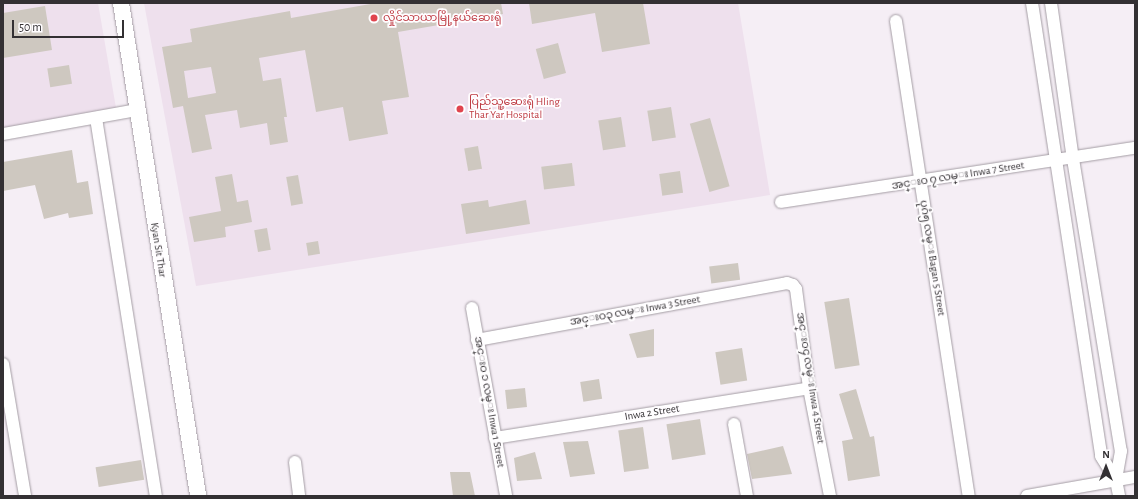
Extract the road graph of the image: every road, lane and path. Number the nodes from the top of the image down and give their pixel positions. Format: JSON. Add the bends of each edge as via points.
{"nodes":[{"id":1,"x":121,"y":3,"type":"edge"},
{"id":2,"x":1032,"y":3,"type":"edge"},
{"id":3,"x":1051,"y":3,"type":"edge"},
{"id":4,"x":896,"y":20,"type":"dead end"},
{"id":5,"x":136,"y":110,"type":"junction"},
{"id":6,"x":96,"y":118,"type":"junction"},
{"id":7,"x":3,"y":134,"type":"edge"},
{"id":8,"x":1135,"y":148,"type":"edge"},
{"id":9,"x":1073,"y":158,"type":"junction"},
{"id":10,"x":1057,"y":161,"type":"junction"},
{"id":11,"x":919,"y":182,"type":"junction"},
{"id":12,"x":781,"y":202,"type":"dead end"},
{"id":13,"x":793,"y":285,"type":"joint"},
{"id":14,"x":472,"y":308,"type":"dead end"},
{"id":15,"x":477,"y":340,"type":"junction"},
{"id":16,"x":3,"y":364,"type":"edge"},
{"id":17,"x":809,"y":388,"type":"junction"},
{"id":18,"x":734,"y":424,"type":"dead end"},
{"id":19,"x":495,"y":438,"type":"junction"},
{"id":20,"x":295,"y":462,"type":"dead end"},
{"id":21,"x":1135,"y":477,"type":"edge"},
{"id":22,"x":1116,"y":480,"type":"junction"},
{"id":23,"x":25,"y":496,"type":"edge"},
{"id":24,"x":156,"y":496,"type":"edge"},
{"id":25,"x":198,"y":496,"type":"edge"},
{"id":26,"x":299,"y":496,"type":"edge"},
{"id":27,"x":506,"y":496,"type":"edge"},
{"id":28,"x":747,"y":496,"type":"edge"},
{"id":29,"x":830,"y":496,"type":"edge"},
{"id":30,"x":969,"y":496,"type":"edge"},
{"id":31,"x":1027,"y":496,"type":"edge"},
{"id":32,"x":1119,"y":496,"type":"edge"}],
"edges":[{"from":1,"to":5,"type":"main road","name":"Kyan Sit Thar"},
{"from":2,"to":10,"type":"street"},
{"from":3,"to":9,"type":"street"},
{"from":4,"to":11,"type":"street","name":"ပုဂံ၅ လမ္း Bagan 5 Street"},
{"from":5,"to":6,"type":"street"},
{"from":5,"to":25,"type":"main road","name":"Kyan Sit Thar"},
{"from":6,"to":7,"type":"street"},
{"from":6,"to":24,"type":"street"},
{"from":8,"to":9,"type":"street","name":"အင္းဝ ၇ လမ္း Inwa 7 Street"},
{"from":9,"to":10,"type":"street","name":"အင္းဝ ၇ လမ္း Inwa 7 Street"},
{"from":9,"to":22,"type":"street","via":[[1121,451]]},
{"from":10,"to":11,"type":"street","name":"အင္းဝ ၇ လမ္း Inwa 7 Street"},
{"from":10,"to":22,"type":"street","via":[[1101,456]]},
{"from":11,"to":12,"type":"street","name":"အင္းဝ ၇ လမ္း Inwa 7 Street"},
{"from":11,"to":30,"type":"street","name":"ပုဂံ၅ လမ္း Bagan 5 Street"},
{"from":13,"to":15,"type":"street","name":"အင္းဝ၃ လမ္း Inwa 3 Street","via":[[787,283]]},
{"from":13,"to":17,"type":"street","name":"အင္းဝ၄ လမ္း Inwa 4 Street","via":[[796,289]]},
{"from":14,"to":15,"type":"street","name":"အင္းဝ ၁ လမ္း Inwa 1 Street"},
{"from":15,"to":19,"type":"street","name":"အင္းဝ ၁ လမ္း Inwa 1 Street"},
{"from":16,"to":23,"type":"street"},
{"from":17,"to":19,"type":"street","name":"Inwa 2 Street"},
{"from":17,"to":29,"type":"street","name":"အင္းဝ၄ လမ္း Inwa 4 Street"},
{"from":18,"to":28,"type":"street"},
{"from":19,"to":27,"type":"street","name":"အင္းဝ ၁ လမ္း Inwa 1 Street"},
{"from":20,"to":26,"type":"street"},
{"from":21,"to":22,"type":"street"},
{"from":22,"to":31,"type":"street"},
{"from":22,"to":32,"type":"street"}]}
